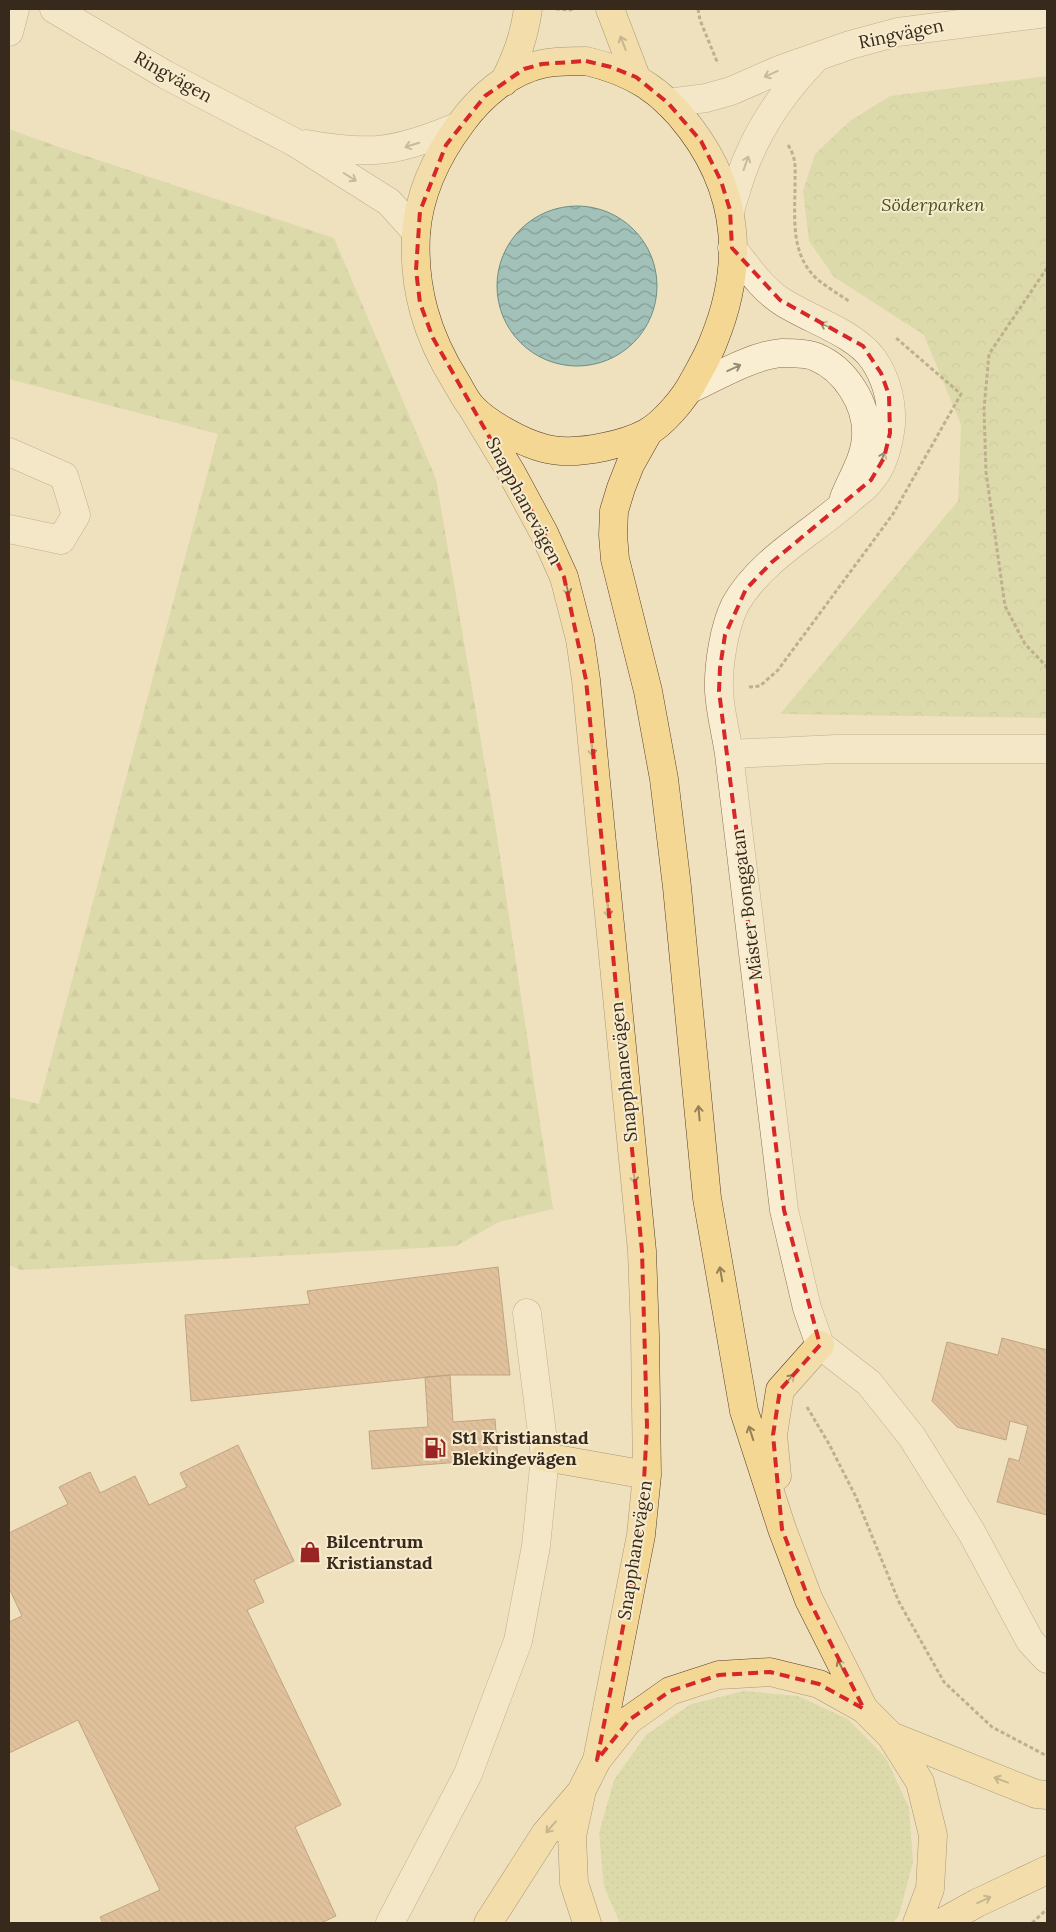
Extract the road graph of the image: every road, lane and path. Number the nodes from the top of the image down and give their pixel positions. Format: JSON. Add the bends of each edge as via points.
{"nodes":[{"id":1,"x":15,"y":9,"type":"edge"},
{"id":2,"x":54,"y":9,"type":"edge"},
{"id":3,"x":528,"y":9,"type":"edge"},
{"id":4,"x":554,"y":9,"type":"edge"},
{"id":5,"x":573,"y":9,"type":"edge"},
{"id":6,"x":610,"y":9,"type":"edge"},
{"id":7,"x":698,"y":9,"type":"edge"},
{"id":8,"x":1047,"y":12,"type":"edge"},
{"id":9,"x":951,"y":16,"type":"edge"},
{"id":10,"x":9,"y":32,"type":"edge"},
{"id":11,"x":817,"y":57,"type":"junction"},
{"id":12,"x":636,"y":77,"type":"junction"},
{"id":13,"x":504,"y":82,"type":"junction"},
{"id":14,"x":731,"y":91,"type":"junction"},
{"id":15,"x":668,"y":102,"type":"junction"},
{"id":16,"x":458,"y":127,"type":"junction"},
{"id":17,"x":764,"y":127,"type":"junction"},
{"id":18,"x":294,"y":142,"type":"junction"},
{"id":19,"x":730,"y":210,"type":"junction"},
{"id":20,"x":416,"y":232,"type":"junction"},
{"id":21,"x":732,"y":248,"type":"junction"},
{"id":22,"x":1047,"y":268,"type":"edge"},
{"id":23,"x":856,"y":307,"type":"dead end"},
{"id":24,"x":895,"y":337,"type":"dead end"},
{"id":25,"x":690,"y":389,"type":"junction"},
{"id":26,"x":471,"y":406,"type":"junction"},
{"id":27,"x":648,"y":433,"type":"junction"},
{"id":28,"x":9,"y":452,"type":"edge"},
{"id":29,"x":840,"y":508,"type":"junction"},
{"id":30,"x":9,"y":529,"type":"edge"},
{"id":31,"x":1047,"y":667,"type":"edge"},
{"id":32,"x":719,"y":691,"type":"junction"},
{"id":33,"x":1047,"y":749,"type":"edge"},
{"id":34,"x":729,"y":754,"type":"junction"},
{"id":35,"x":526,"y":1313,"type":"dead end"},
{"id":36,"x":820,"y":1345,"type":"junction"},
{"id":37,"x":790,"y":1379,"type":"junction"},
{"id":38,"x":545,"y":1456,"type":"junction"},
{"id":39,"x":647,"y":1475,"type":"junction"},
{"id":40,"x":782,"y":1529,"type":"junction"},
{"id":41,"x":1047,"y":1659,"type":"edge"},
{"id":42,"x":864,"y":1709,"type":"junction"},
{"id":43,"x":891,"y":1736,"type":"junction"},
{"id":44,"x":1047,"y":1756,"type":"edge"},
{"id":45,"x":597,"y":1760,"type":"junction"},
{"id":46,"x":582,"y":1790,"type":"junction"},
{"id":47,"x":1047,"y":1796,"type":"edge"},
{"id":48,"x":1047,"y":1870,"type":"edge"},
{"id":49,"x":1047,"y":1909,"type":"edge"},
{"id":50,"x":390,"y":1923,"type":"edge"},
{"id":51,"x":488,"y":1923,"type":"edge"},
{"id":52,"x":587,"y":1923,"type":"edge"},
{"id":53,"x":918,"y":1923,"type":"edge"},
{"id":54,"x":941,"y":1923,"type":"edge"},
{"id":55,"x":1032,"y":1923,"type":"edge"}],
"edges":[{"from":1,"to":10,"type":"street"},
{"from":2,"to":18,"type":"street","name":"Ringvägen","via":[[166,75]]},
{"from":3,"to":13,"type":"main road","via":[[524,35]]},
{"from":4,"to":5,"type":"path"},
{"from":12,"to":6,"type":"main road","one_way":true},
{"from":7,"to":14,"type":"path"},
{"from":8,"to":9,"type":"street","name":"Ringvägen"},
{"from":9,"to":11,"type":"street","name":"Ringvägen"},
{"from":11,"to":14,"type":"street","name":"Ringvägen","one_way":true},
{"from":11,"to":17,"type":"street","name":"Ringvägen","via":[[798,76]]},
{"from":12,"to":13,"type":"main road","name":"Snapphanevägen","via":[[586,61],[542,64],[524,69]]},
{"from":12,"to":15,"type":"main road","name":"Snapphanevägen"},
{"from":13,"to":16,"type":"main road","name":"Snapphanevägen","via":[[485,96]]},
{"from":14,"to":15,"type":"street","name":"Ringvägen","via":[[706,98]]},
{"from":15,"to":19,"type":"main road","name":"Snapphanevägen","via":[[701,141],[721,181]]},
{"from":16,"to":18,"type":"street","name":"Ringvägen","one_way":true,"via":[[409,146],[365,152]]},
{"from":16,"to":20,"type":"main road","name":"Snapphanevägen","via":[[426,187]]},
{"from":19,"to":17,"type":"street","name":"Ringvägen","one_way":true,"via":[[748,155]]},
{"from":17,"to":23,"type":"path","via":[[788,144],[795,156],[794,230],[805,264],[816,278]]},
{"from":18,"to":20,"type":"street","name":"Ringvägen","one_way":true,"via":[[389,202]]},
{"from":19,"to":21,"type":"main road","name":"Snapphanevägen"},
{"from":20,"to":26,"type":"main road","name":"Snapphanevägen","via":[[420,303],[450,373]]},
{"from":21,"to":25,"type":"main road","name":"Snapphanevägen","via":[[731,276],[721,319],[714,341]]},
{"from":29,"to":21,"type":"street","name":"Mäster Bonggatan","one_way":true,"via":[[871,480],[884,458],[891,412],[881,373],[863,346],[780,300],[761,284]]},
{"from":22,"to":31,"type":"path","via":[[989,354],[984,409],[986,472],[1005,606],[1026,644]]},
{"from":24,"to":32,"type":"path","via":[[961,394],[893,514],[778,670],[760,686]]},
{"from":25,"to":27,"type":"main road","name":"Snapphanevägen"},
{"from":25,"to":29,"type":"street","name":"Mäster Bonggatan","one_way":true,"via":[[747,362],[781,353],[814,356],[833,365],[856,395],[864,415],[866,436],[862,456]]},
{"from":26,"to":27,"type":"main road","via":[[518,438],[544,448],[568,451],[593,449],[620,444]]},
{"from":26,"to":39,"type":"main road","name":"Snapphanevägen","one_way":true,"via":[[544,533],[564,577],[580,639],[642,1251]]},
{"from":40,"to":27,"type":"main road","one_way":true,"via":[[744,1411],[707,1198],[664,779],[648,692],[615,559],[614,510],[630,465]]},
{"from":28,"to":30,"type":"street","via":[[64,476],[76,515],[61,540]]},
{"from":29,"to":32,"type":"street","name":"Mäster Bonggatan","via":[[772,562],[742,595],[725,635]]},
{"from":32,"to":34,"type":"street","name":"Mäster Bonggatan"},
{"from":33,"to":34,"type":"street","via":[[836,749]]},
{"from":34,"to":36,"type":"street","name":"Mäster Bonggatan","via":[[784,1210],[807,1308]]},
{"from":35,"to":38,"type":"street"},
{"from":36,"to":37,"type":"main road"},
{"from":36,"to":41,"type":"street","via":[[869,1383],[912,1437],[972,1533],[1030,1641]]},
{"from":40,"to":37,"type":"main road","one_way":true,"via":[[773,1435],[780,1390]]},
{"from":37,"to":44,"type":"path","via":[[856,1497],[899,1602],[944,1682],[992,1727]]},
{"from":38,"to":39,"type":"main road"},
{"from":38,"to":50,"type":"street","via":[[536,1546],[518,1641],[468,1774]]},
{"from":39,"to":45,"type":"main road","name":"Snapphanevägen","via":[[641,1535]]},
{"from":42,"to":40,"type":"main road","one_way":true,"via":[[809,1600]]},
{"from":42,"to":43,"type":"main road"},
{"from":42,"to":45,"type":"main road","via":[[819,1684],[770,1672],[719,1675],[670,1691],[629,1720]]},
{"from":47,"to":43,"type":"main road","one_way":true},
{"from":43,"to":53,"type":"main road","via":[[920,1782],[933,1835],[930,1889]]},
{"from":45,"to":46,"type":"main road"},
{"from":46,"to":51,"type":"main road","one_way":true,"via":[[545,1834]]},
{"from":46,"to":52,"type":"main road","via":[[572,1836],[574,1883]]},
{"from":54,"to":48,"type":"main road","one_way":true},
{"from":49,"to":55,"type":"path"}]}
